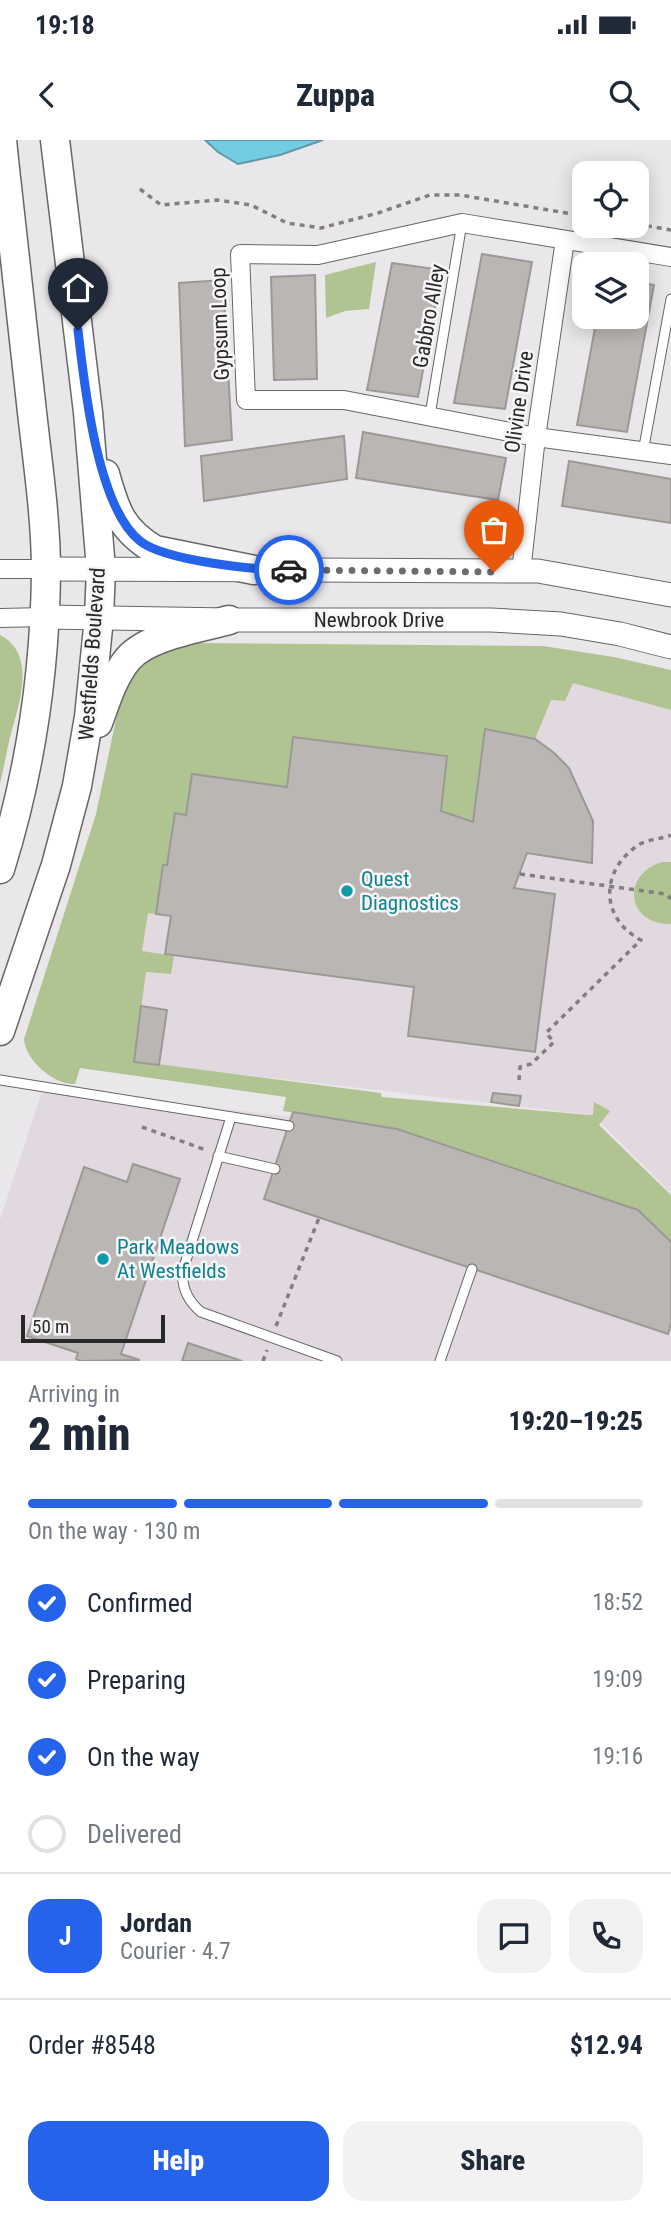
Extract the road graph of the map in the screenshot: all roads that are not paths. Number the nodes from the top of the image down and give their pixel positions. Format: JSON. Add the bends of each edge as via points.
{"nodes":[{"id":1,"x":2,"y":140,"type":"edge"},
{"id":2,"x":55,"y":140,"type":"edge"},
{"id":3,"x":463,"y":223,"type":"junction"},
{"id":4,"x":565,"y":240,"type":"junction"},
{"id":5,"x":671,"y":257,"type":"edge"},
{"id":6,"x":671,"y":299,"type":"edge"},
{"id":7,"x":88,"y":412,"type":"junction"},
{"id":8,"x":430,"y":415,"type":"junction"},
{"id":9,"x":536,"y":437,"type":"junction"},
{"id":10,"x":643,"y":452,"type":"junction"},
{"id":11,"x":671,"y":455,"type":"edge"},
{"id":12,"x":0,"y":569,"type":"edge"},
{"id":13,"x":46,"y":569,"type":"junction"},
{"id":14,"x":101,"y":569,"type":"junction"},
{"id":15,"x":254,"y":570,"type":"junction"},
{"id":16,"x":521,"y":572,"type":"junction"},
{"id":17,"x":671,"y":596,"type":"edge"},
{"id":18,"x":45,"y":617,"type":"junction"},
{"id":19,"x":0,"y":618,"type":"edge"},
{"id":20,"x":99,"y":618,"type":"junction"},
{"id":21,"x":229,"y":620,"type":"junction"},
{"id":22,"x":671,"y":646,"type":"edge"},
{"id":23,"x":84,"y":758,"type":"junction"},
{"id":24,"x":0,"y":870,"type":"edge"},
{"id":25,"x":0,"y":1031,"type":"edge"},
{"id":26,"x":0,"y":1080,"type":"edge"},
{"id":27,"x":230,"y":1117,"type":"junction"},
{"id":28,"x":289,"y":1126,"type":"dead end"},
{"id":29,"x":218,"y":1156,"type":"junction"},
{"id":30,"x":275,"y":1169,"type":"dead end"},
{"id":31,"x":472,"y":1269,"type":"dead end"},
{"id":32,"x":337,"y":1361,"type":"edge"},
{"id":33,"x":440,"y":1361,"type":"edge"}],
"edges":[{"from":1,"to":13,"type":"main road"},
{"from":2,"to":7,"type":"main road","name":"Westfields Boulevard"},
{"from":3,"to":4,"type":"street","name":"Gypsum Loop"},
{"from":3,"to":8,"type":"lane","name":"Gabbro Alley"},
{"from":3,"to":8,"type":"street","name":"Gypsum Loop","via":[[318,254],[240,254],[246,400],[344,400]]},
{"from":4,"to":5,"type":"street","name":"Gypsum Loop"},
{"from":4,"to":9,"type":"street","name":"Olivine Drive"},
{"from":6,"to":10,"type":"lane"},
{"from":7,"to":14,"type":"main road","name":"Westfields Boulevard"},
{"from":7,"to":15,"type":"main road","via":[[118,516],[141,542],[155,550]]},
{"from":8,"to":9,"type":"street","name":"Gypsum Loop"},
{"from":9,"to":10,"type":"street","name":"Gypsum Loop"},
{"from":9,"to":16,"type":"street","name":"Olivine Drive"},
{"from":10,"to":11,"type":"street","name":"Gypsum Loop"},
{"from":12,"to":13,"type":"street"},
{"from":13,"to":14,"type":"street"},
{"from":13,"to":18,"type":"main road"},
{"from":14,"to":15,"type":"street"},
{"from":14,"to":20,"type":"main road","name":"Westfields Boulevard"},
{"from":15,"to":16,"type":"street"},
{"from":16,"to":17,"type":"street","via":[[552,573]]},
{"from":18,"to":19,"type":"street","name":"Newbrook Drive"},
{"from":18,"to":20,"type":"street","name":"Newbrook Drive"},
{"from":18,"to":24,"type":"main road","via":[[36,721]]},
{"from":20,"to":21,"type":"street","name":"Newbrook Drive"},
{"from":20,"to":23,"type":"main road","name":"Westfields Boulevard"},
{"from":21,"to":22,"type":"street","name":"Newbrook Drive","via":[[561,624]]},
{"from":21,"to":23,"type":"main road","via":[[152,642],[130,657],[114,683]]},
{"from":23,"to":25,"type":"main road","name":"Westfields Boulevard","via":[[56,865]]},
{"from":26,"to":27,"type":"lane"},
{"from":27,"to":28,"type":"lane"},
{"from":27,"to":29,"type":"lane"},
{"from":29,"to":30,"type":"lane"},
{"from":29,"to":32,"type":"lane","via":[[183,1270],[184,1290],[193,1306]]},
{"from":31,"to":33,"type":"lane"}]}
